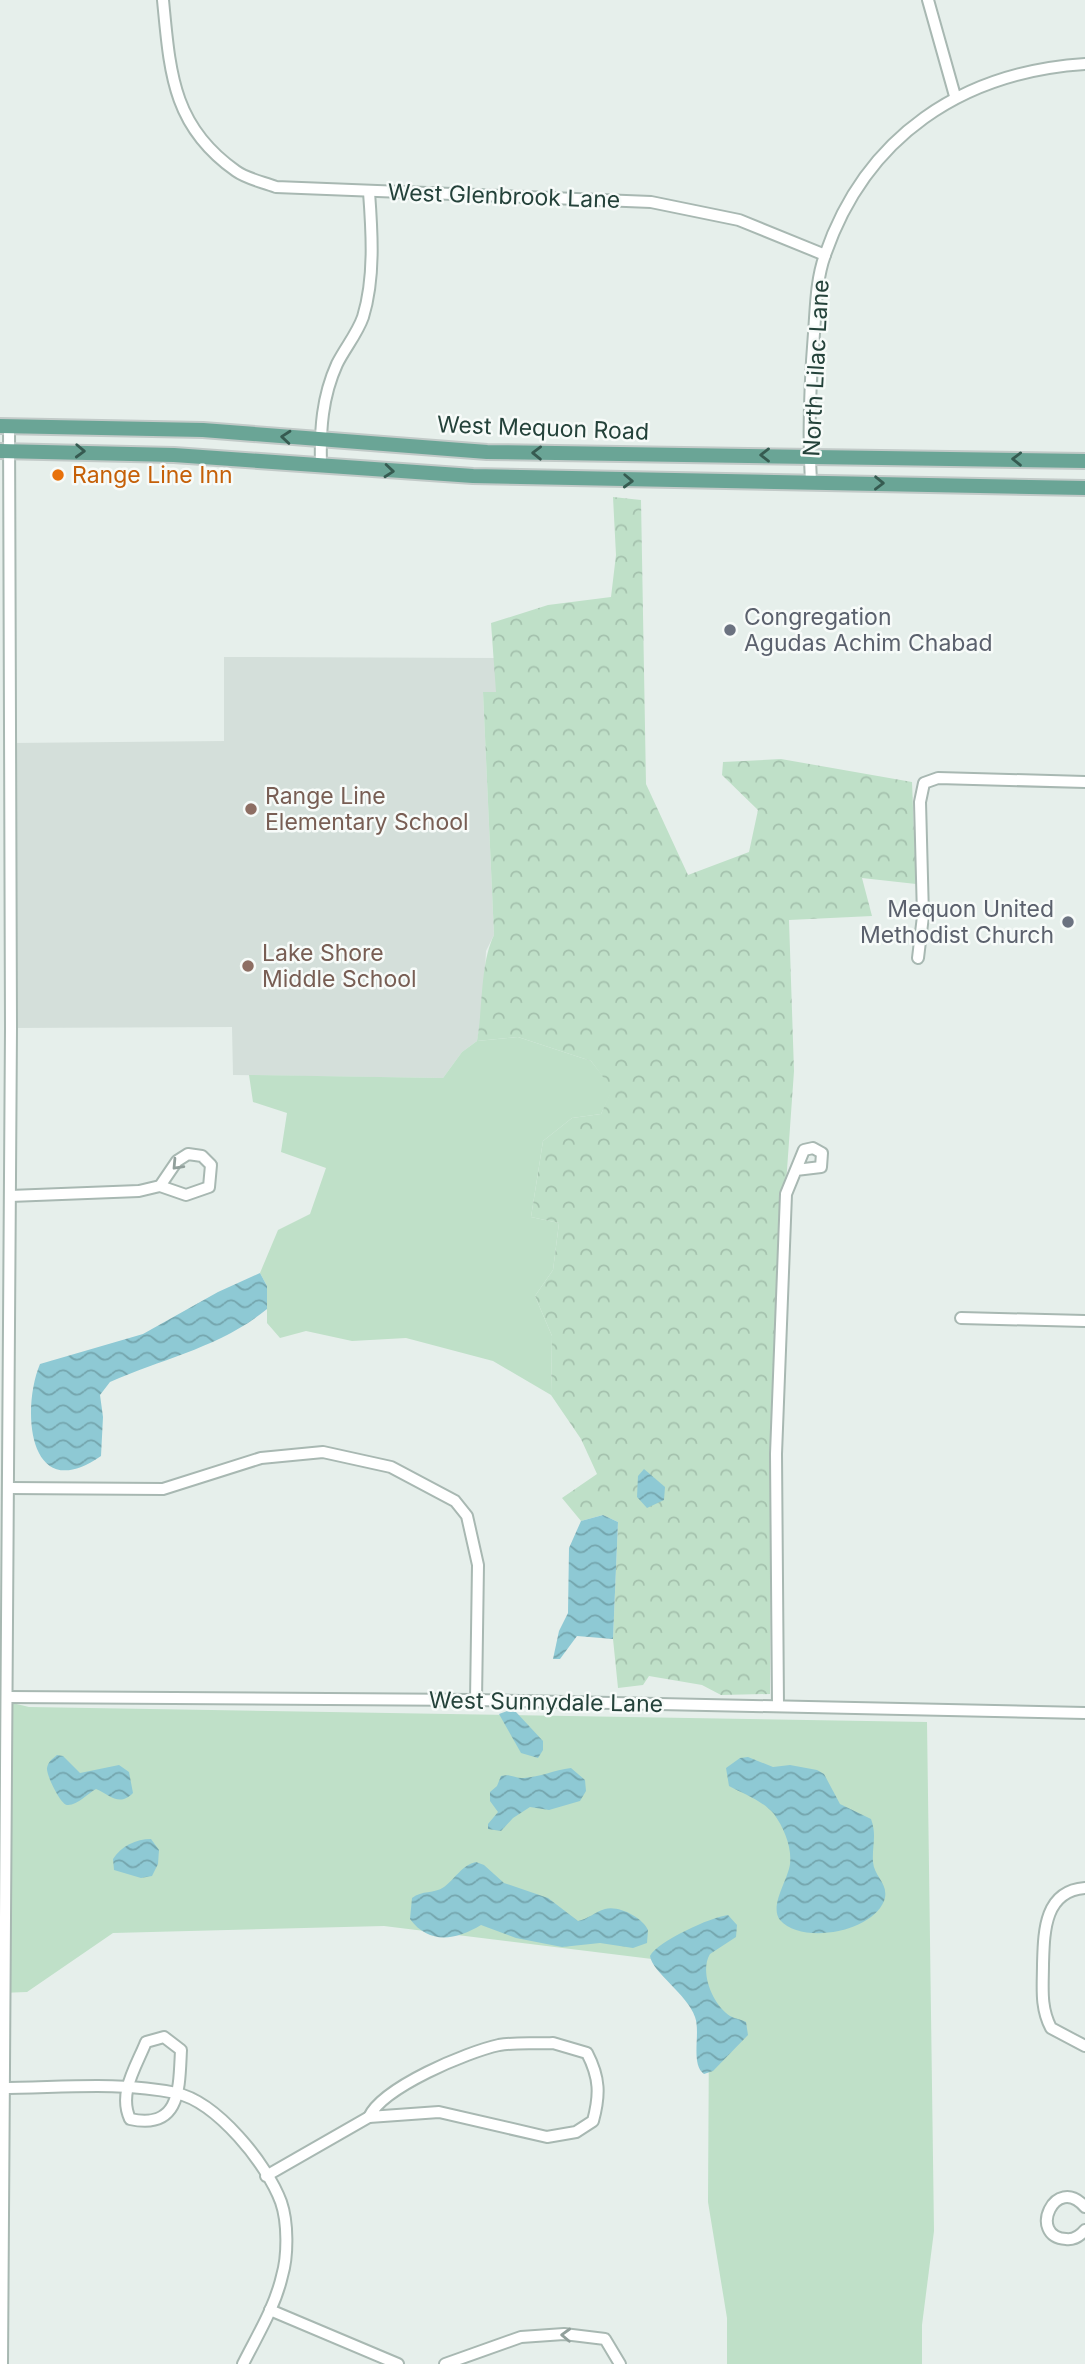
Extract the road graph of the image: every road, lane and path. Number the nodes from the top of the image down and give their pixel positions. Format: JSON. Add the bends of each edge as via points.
{"nodes":[{"id":1,"x":163,"y":0,"type":"edge"},
{"id":2,"x":928,"y":0,"type":"edge"},
{"id":3,"x":1085,"y":64,"type":"edge"},
{"id":4,"x":955,"y":96,"type":"junction"},
{"id":5,"x":369,"y":192,"type":"junction"},
{"id":6,"x":825,"y":255,"type":"junction"},
{"id":7,"x":5,"y":425,"type":"edge"},
{"id":8,"x":320,"y":440,"type":"junction"},
{"id":9,"x":6,"y":451,"type":"edge"},
{"id":10,"x":809,"y":455,"type":"junction"},
{"id":11,"x":1085,"y":461,"type":"edge"},
{"id":12,"x":321,"y":466,"type":"junction"},
{"id":13,"x":811,"y":482,"type":"junction"},
{"id":14,"x":1085,"y":488,"type":"edge"},
{"id":15,"x":1085,"y":782,"type":"edge"},
{"id":16,"x":918,"y":958,"type":"dead end"},
{"id":17,"x":796,"y":1170,"type":"dead end"},
{"id":18,"x":160,"y":1186,"type":"junction"},
{"id":19,"x":10,"y":1196,"type":"junction"},
{"id":20,"x":961,"y":1318,"type":"dead end"},
{"id":21,"x":1085,"y":1321,"type":"edge"},
{"id":22,"x":9,"y":1488,"type":"junction"},
{"id":23,"x":7,"y":1697,"type":"junction"},
{"id":24,"x":476,"y":1700,"type":"junction"},
{"id":25,"x":778,"y":1706,"type":"junction"},
{"id":26,"x":1085,"y":1713,"type":"edge"},
{"id":27,"x":1085,"y":1888,"type":"edge"},
{"id":28,"x":1085,"y":2046,"type":"edge"},
{"id":29,"x":127,"y":2087,"type":"junction"},
{"id":30,"x":2,"y":2088,"type":"edge"},
{"id":31,"x":179,"y":2094,"type":"junction"},
{"id":32,"x":369,"y":2117,"type":"junction"},
{"id":33,"x":266,"y":2176,"type":"junction"},
{"id":34,"x":1083,"y":2203,"type":"edge"},
{"id":35,"x":1085,"y":2230,"type":"edge"},
{"id":36,"x":270,"y":2310,"type":"junction"},
{"id":37,"x":2,"y":2364,"type":"edge"},
{"id":38,"x":243,"y":2364,"type":"edge"},
{"id":39,"x":398,"y":2364,"type":"edge"},
{"id":40,"x":444,"y":2364,"type":"edge"},
{"id":41,"x":620,"y":2364,"type":"edge"}],
"edges":[{"from":1,"to":5,"type":"street","name":"West Glenbrook Lane","via":[[176,97],[192,131],[237,172],[276,187]]},
{"from":2,"to":4,"type":"street"},
{"from":3,"to":4,"type":"street","name":"North Lilac Lane","via":[[1005,78]]},
{"from":4,"to":6,"type":"street","name":"North Lilac Lane","via":[[881,156],[851,196]]},
{"from":5,"to":6,"type":"street","name":"West Glenbrook Lane","via":[[651,202],[738,220]]},
{"from":5,"to":8,"type":"street","via":[[372,231],[367,299],[363,318],[337,364],[327,393]]},
{"from":6,"to":10,"type":"street","name":"North Lilac Lane","via":[[816,309]]},
{"from":8,"to":7,"type":"main road","name":"West Mequon Road","one_way":true,"via":[[158,428]]},
{"from":7,"to":9,"type":"street"},
{"from":10,"to":8,"type":"main road","name":"West Mequon Road","one_way":true,"via":[[487,452]]},
{"from":8,"to":12,"type":"street"},
{"from":9,"to":12,"type":"main road","one_way":true,"via":[[174,455]]},
{"from":9,"to":19,"type":"street"},
{"from":11,"to":10,"type":"main road","name":"West Mequon Road","one_way":true},
{"from":10,"to":13,"type":"street","name":"North Lilac Lane"},
{"from":12,"to":13,"type":"main road","one_way":true,"via":[[499,477]]},
{"from":13,"to":14,"type":"main road","one_way":true},
{"from":15,"to":16,"type":"street","via":[[938,778],[924,783],[920,802],[923,916]]},
{"from":17,"to":25,"type":"street","via":[[786,1194],[776,1454]]},
{"from":18,"to":18,"type":"street","one_way":true,"via":[[186,1195],[198,1193],[209,1187],[211,1165],[202,1156],[188,1154],[177,1161]]},
{"from":18,"to":19,"type":"street","via":[[139,1191]]},
{"from":19,"to":22,"type":"street"},
{"from":20,"to":21,"type":"street"},
{"from":22,"to":23,"type":"street"},
{"from":22,"to":24,"type":"street","via":[[163,1489],[261,1458],[323,1452],[391,1467],[455,1501],[467,1516],[478,1564]]},
{"from":23,"to":24,"type":"street","name":"West Sunnydale Lane"},
{"from":23,"to":30,"type":"street"},
{"from":24,"to":25,"type":"street","name":"West Sunnydale Lane"},
{"from":25,"to":26,"type":"street","name":"West Sunnydale Lane"},
{"from":27,"to":28,"type":"street","via":[[1062,1896],[1045,1921],[1042,2003],[1051,2028]]},
{"from":29,"to":30,"type":"street"},
{"from":29,"to":31,"type":"street"},
{"from":29,"to":31,"type":"street","via":[[124,2105],[130,2119],[150,2123],[166,2116]]},
{"from":29,"to":31,"type":"street","via":[[146,2042],[164,2036],[181,2050]]},
{"from":30,"to":37,"type":"street"},
{"from":31,"to":33,"type":"street","via":[[228,2123]]},
{"from":32,"to":32,"type":"street","via":[[439,2112],[547,2137],[576,2132],[593,2121],[599,2098],[597,2074],[587,2053],[553,2043],[500,2045],[453,2060],[397,2091]]},
{"from":32,"to":33,"type":"street"},
{"from":33,"to":36,"type":"street","via":[[281,2202],[285,2227],[283,2275]]},
{"from":34,"to":35,"type":"street","via":[[1068,2197],[1055,2202],[1047,2212],[1047,2225],[1055,2235],[1068,2239]]},
{"from":36,"to":38,"type":"street"},
{"from":36,"to":39,"type":"street"},
{"from":41,"to":40,"type":"street","one_way":true,"via":[[605,2339],[564,2334],[521,2337]]}]}
